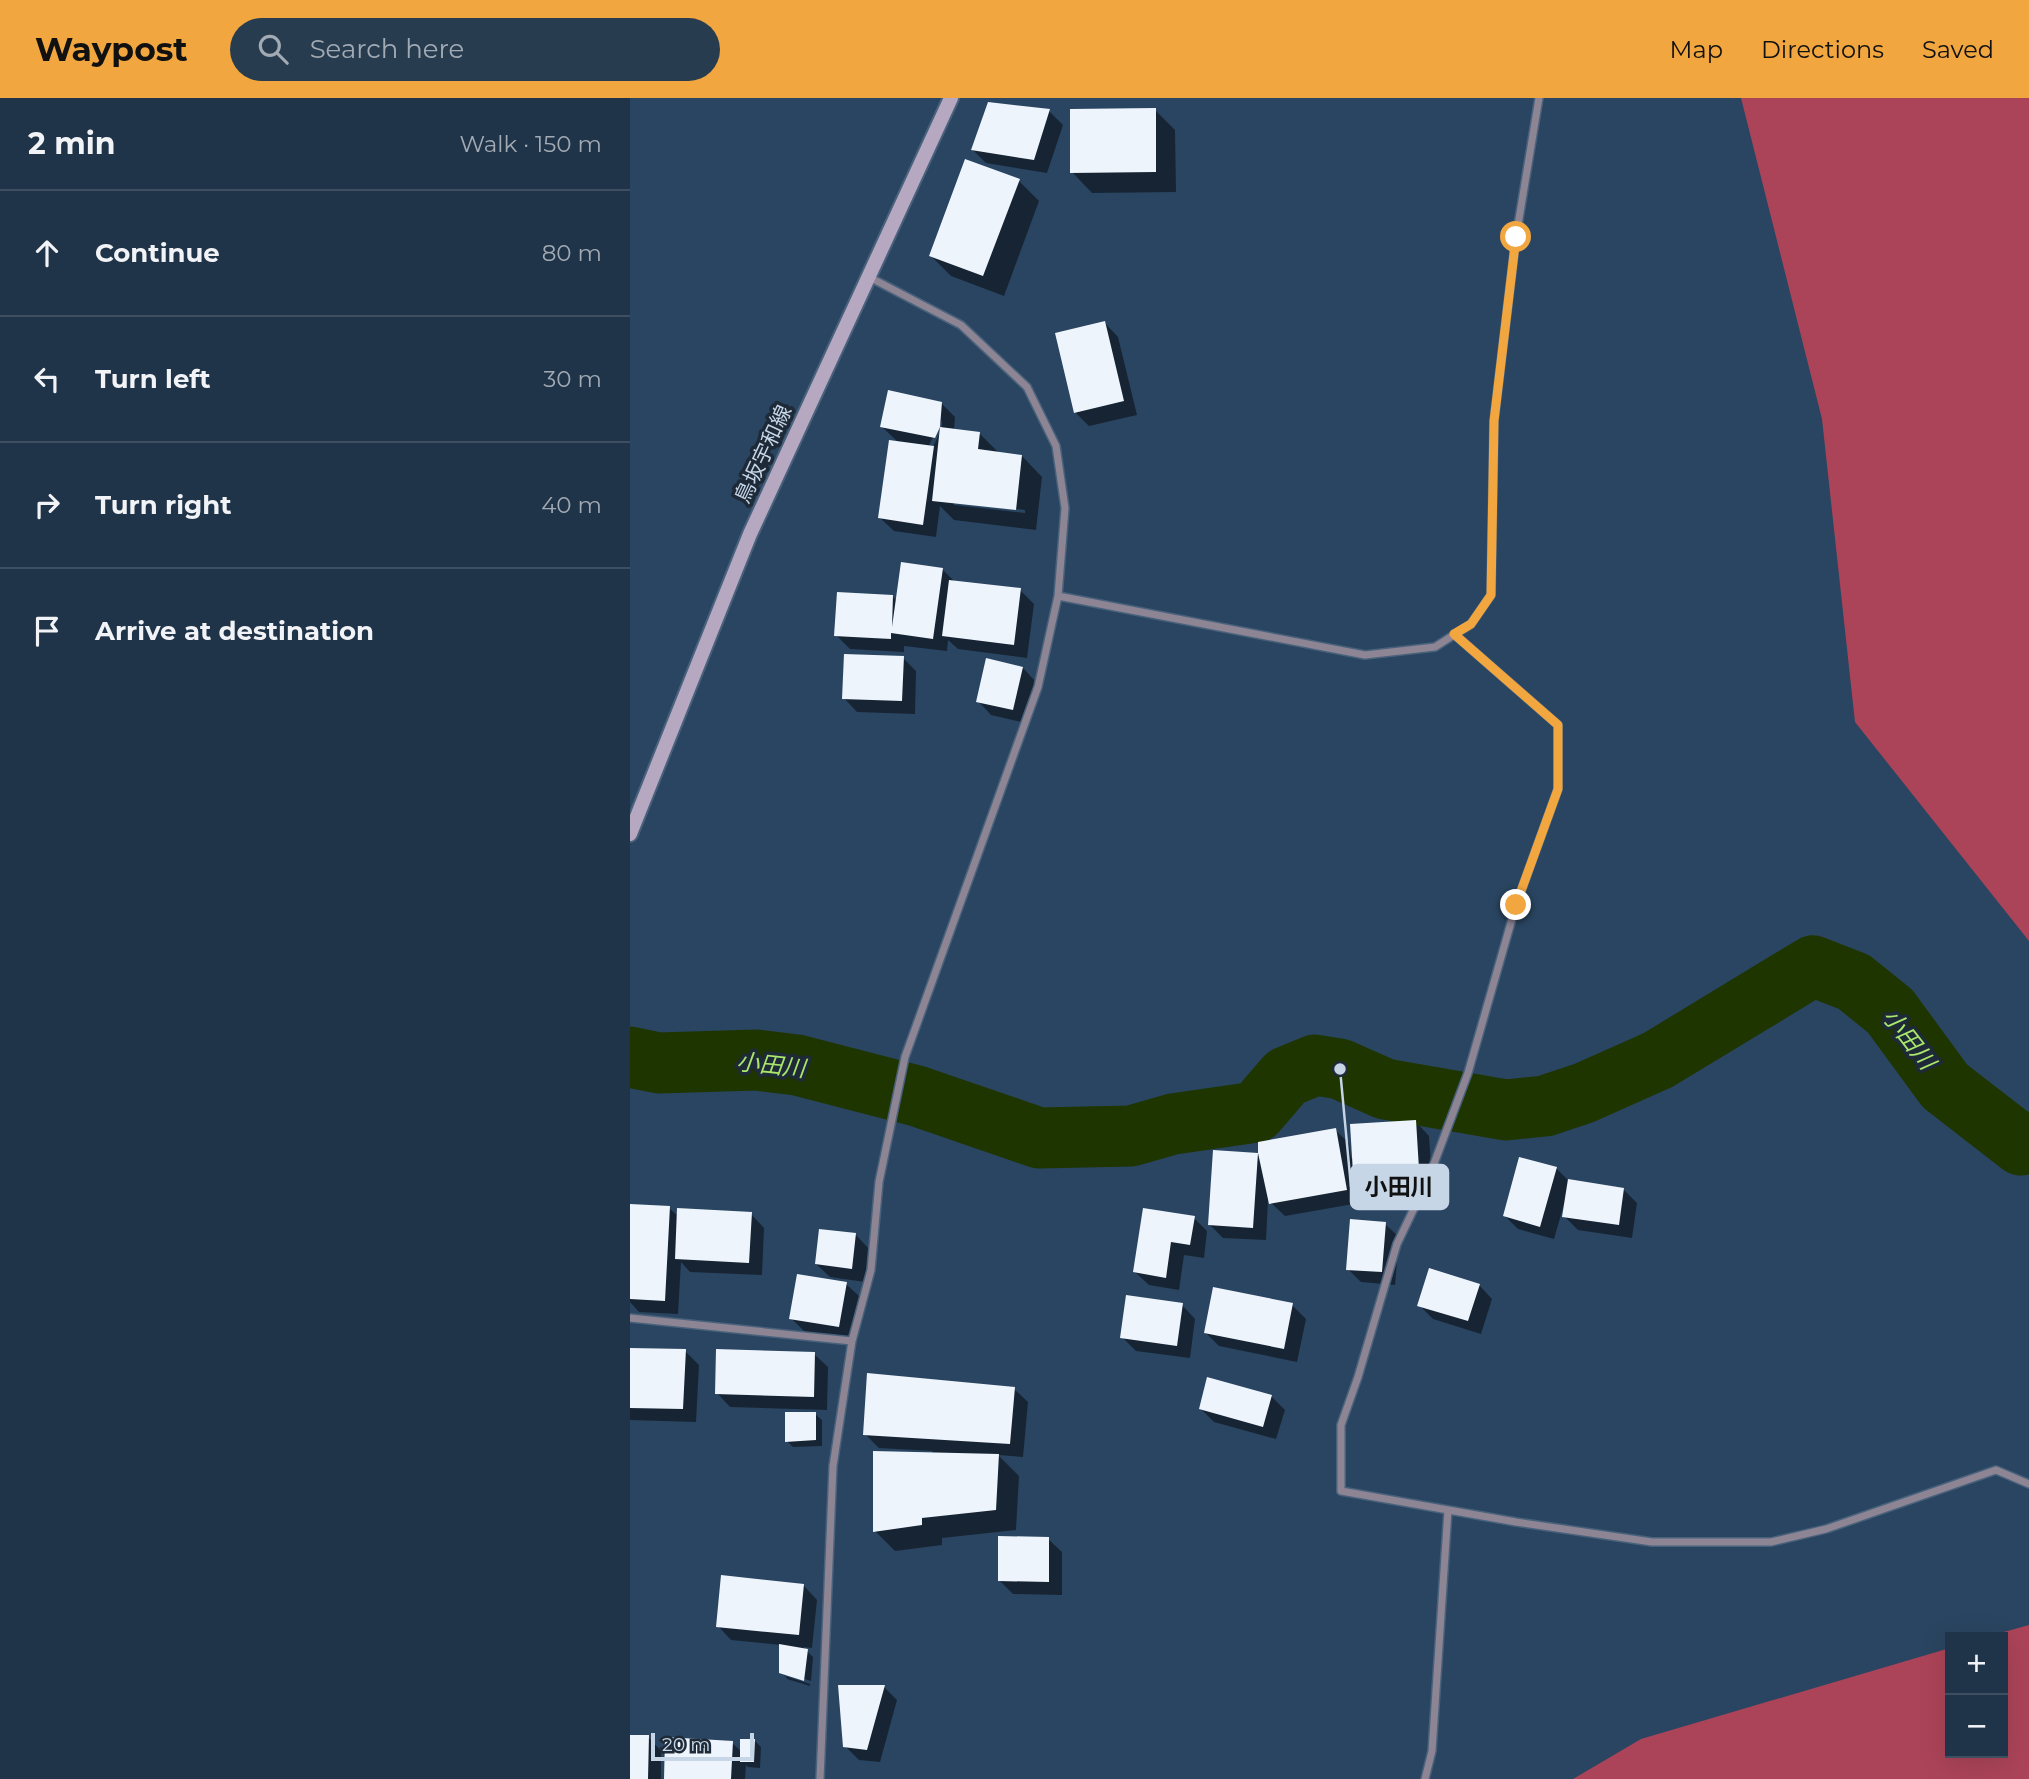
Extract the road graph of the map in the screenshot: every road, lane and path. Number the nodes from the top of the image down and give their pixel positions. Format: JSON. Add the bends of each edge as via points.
{"nodes":[{"id":1,"x":951,"y":98,"type":"edge"},
{"id":2,"x":1539,"y":98,"type":"edge"},
{"id":3,"x":868,"y":276,"type":"junction"},
{"id":4,"x":1058,"y":596,"type":"junction"},
{"id":5,"x":1454,"y":634,"type":"junction"},
{"id":6,"x":630,"y":834,"type":"edge"},
{"id":7,"x":630,"y":1318,"type":"edge"},
{"id":8,"x":852,"y":1341,"type":"junction"},
{"id":9,"x":2029,"y":1484,"type":"edge"},
{"id":10,"x":1448,"y":1510,"type":"junction"},
{"id":11,"x":820,"y":1779,"type":"edge"},
{"id":12,"x":1425,"y":1779,"type":"edge"}],
"edges":[{"from":1,"to":3,"type":"main road","name":"鳥坂宇和線"},
{"from":2,"to":5,"type":"street","via":[[1516,237],[1494,421],[1491,595],[1471,624]]},
{"from":3,"to":4,"type":"street","via":[[961,325],[1027,387],[1056,446],[1065,508]]},
{"from":3,"to":6,"type":"main road","name":"鳥坂宇和線","via":[[750,534]]},
{"from":4,"to":5,"type":"street","via":[[1366,655],[1435,647]]},
{"from":4,"to":8,"type":"street","via":[[1038,687],[905,1057],[878,1182],[871,1270]]},
{"from":5,"to":10,"type":"street","via":[[1558,725],[1558,789],[1516,905],[1468,1073],[1429,1177],[1397,1244],[1341,1426],[1341,1491]]},
{"from":7,"to":8,"type":"street"},
{"from":8,"to":11,"type":"street","via":[[833,1466]]},
{"from":9,"to":10,"type":"street","via":[[1996,1470],[1826,1529],[1771,1542],[1652,1542]]},
{"from":10,"to":12,"type":"street","via":[[1432,1751]]}]}
